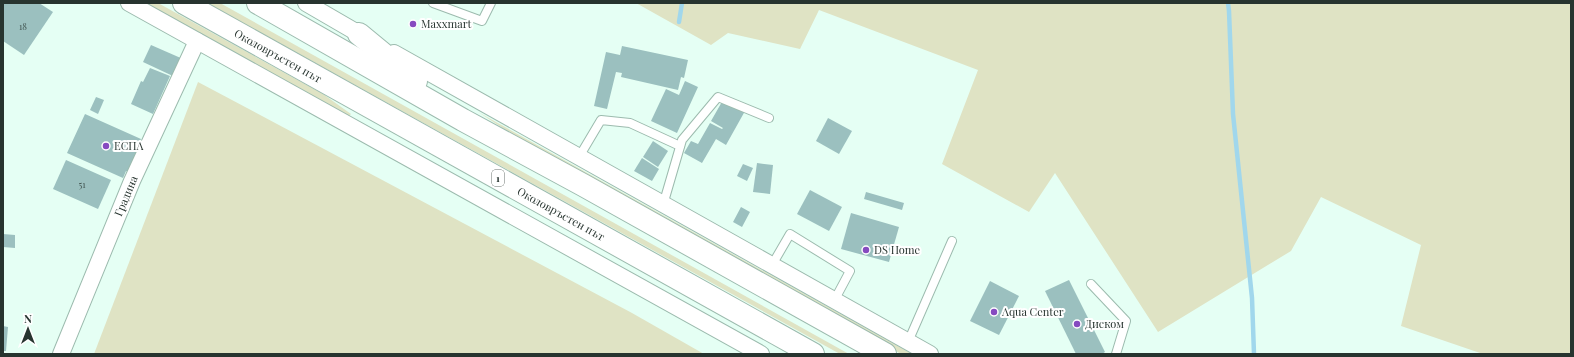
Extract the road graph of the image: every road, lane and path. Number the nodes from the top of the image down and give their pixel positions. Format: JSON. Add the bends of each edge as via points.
{"nodes":[{"id":1,"x":129,"y":3,"type":"edge"},
{"id":2,"x":184,"y":3,"type":"edge"},
{"id":3,"x":258,"y":3,"type":"edge"},
{"id":4,"x":433,"y":3,"type":"edge"},
{"id":5,"x":491,"y":3,"type":"edge"},
{"id":6,"x":308,"y":4,"type":"edge"},
{"id":7,"x":360,"y":34,"type":"junction"},
{"id":8,"x":197,"y":41,"type":"junction"},
{"id":9,"x":769,"y":118,"type":"dead end"},
{"id":10,"x":463,"y":120,"type":"junction"},
{"id":11,"x":680,"y":146,"type":"junction"},
{"id":12,"x":579,"y":157,"type":"junction"},
{"id":13,"x":663,"y":205,"type":"junction"},
{"id":14,"x":952,"y":241,"type":"dead end"},
{"id":15,"x":772,"y":265,"type":"junction"},
{"id":16,"x":1091,"y":284,"type":"dead end"},
{"id":17,"x":834,"y":300,"type":"junction"},
{"id":18,"x":908,"y":342,"type":"junction"},
{"id":19,"x":61,"y":354,"type":"edge"},
{"id":20,"x":761,"y":354,"type":"edge"},
{"id":21,"x":813,"y":354,"type":"edge"},
{"id":22,"x":885,"y":354,"type":"edge"},
{"id":23,"x":930,"y":354,"type":"edge"},
{"id":24,"x":1116,"y":354,"type":"edge"}],
"edges":[{"from":1,"to":8,"type":"street"},
{"from":2,"to":21,"type":"highway","name":"Околовръстен път","number":"1"},
{"from":3,"to":10,"type":"highway"},
{"from":4,"to":5,"type":"lane","via":[[482,21]]},
{"from":6,"to":7,"type":"street"},
{"from":7,"to":10,"type":"highway"},
{"from":7,"to":12,"type":"street"},
{"from":8,"to":19,"type":"street","name":"Градина","via":[[132,181]]},
{"from":8,"to":20,"type":"street"},
{"from":9,"to":11,"type":"lane","via":[[718,97],[682,140]]},
{"from":10,"to":22,"type":"highway"},
{"from":11,"to":12,"type":"lane","via":[[630,123],[601,120]]},
{"from":11,"to":13,"type":"lane"},
{"from":12,"to":13,"type":"street"},
{"from":13,"to":15,"type":"street"},
{"from":14,"to":18,"type":"lane"},
{"from":15,"to":17,"type":"street"},
{"from":15,"to":17,"type":"lane","via":[[790,234],[850,271]]},
{"from":16,"to":24,"type":"lane","via":[[1126,321]]},
{"from":17,"to":18,"type":"street"},
{"from":18,"to":23,"type":"street"}]}
